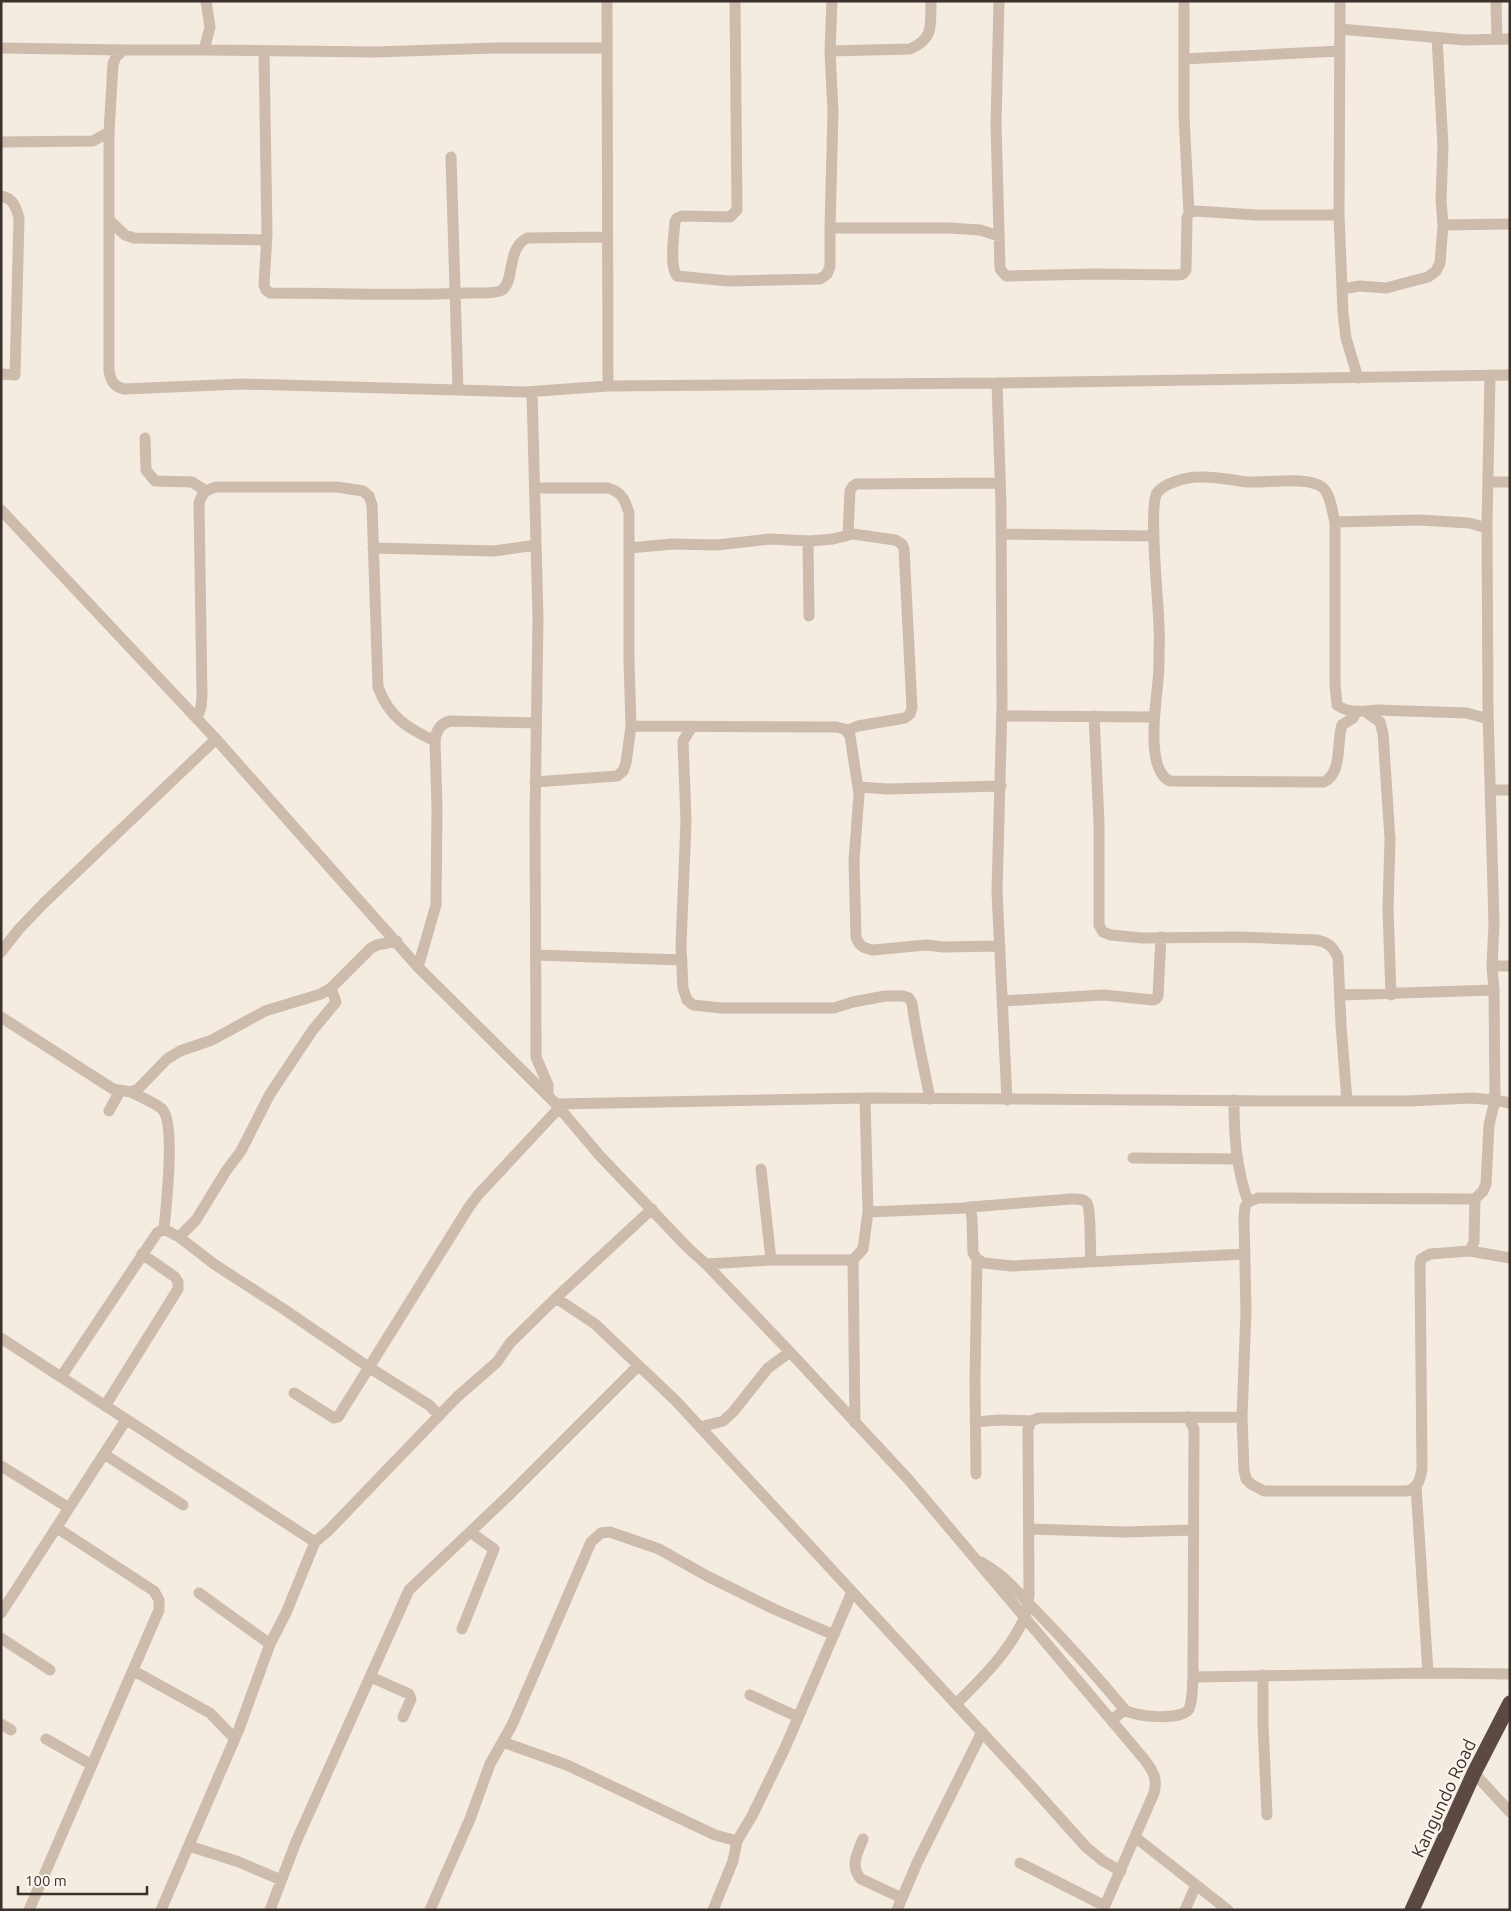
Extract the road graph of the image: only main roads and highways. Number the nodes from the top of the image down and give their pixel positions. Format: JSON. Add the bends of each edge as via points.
{"nodes":[{"id":1,"x":1510,"y":1702,"type":"edge"},
{"id":2,"x":1412,"y":1910,"type":"edge"}],
"edges":[{"from":1,"to":2,"type":"highway","name":"Kangundo Road"}]}
